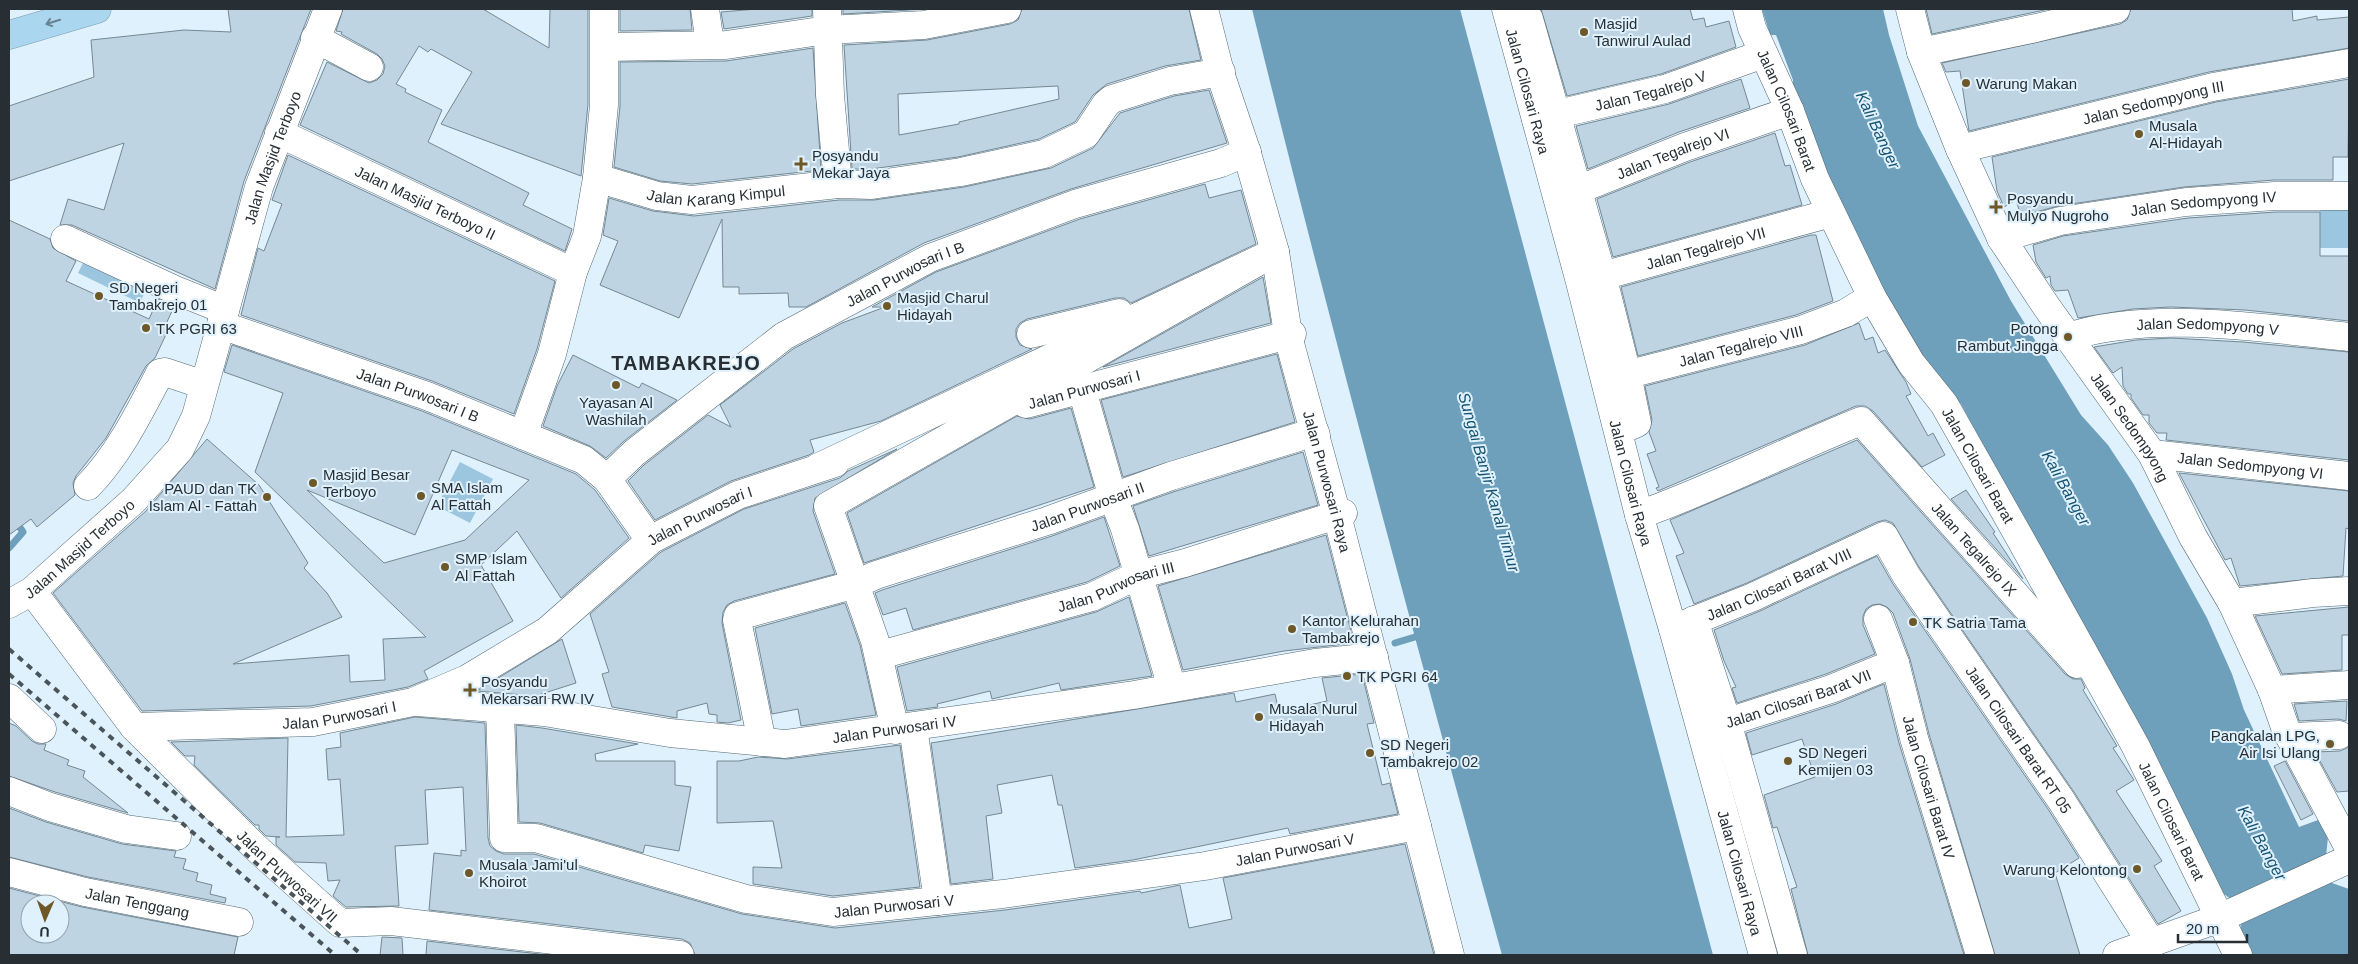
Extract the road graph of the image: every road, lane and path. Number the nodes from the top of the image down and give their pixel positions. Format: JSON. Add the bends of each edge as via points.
{"nodes":[{"id":1,"x":97,"y":9,"type":"edge"},
{"id":2,"x":328,"y":9,"type":"edge"},
{"id":3,"x":604,"y":9,"type":"edge"},
{"id":4,"x":705,"y":9,"type":"edge"},
{"id":5,"x":1006,"y":9,"type":"edge"},
{"id":6,"x":1204,"y":9,"type":"edge"},
{"id":7,"x":1506,"y":9,"type":"edge"},
{"id":8,"x":1526,"y":9,"type":"edge"},
{"id":9,"x":1748,"y":9,"type":"edge"},
{"id":10,"x":1910,"y":9,"type":"edge"},
{"id":11,"x":2116,"y":9,"type":"edge"},
{"id":12,"x":827,"y":19,"type":"edge"},
{"id":13,"x":9,"y":35,"type":"edge"},
{"id":14,"x":315,"y":38,"type":"junction"},
{"id":15,"x":710,"y":44,"type":"junction"},
{"id":16,"x":606,"y":47,"type":"junction"},
{"id":17,"x":1921,"y":52,"type":"junction"},
{"id":18,"x":1763,"y":54,"type":"junction"},
{"id":19,"x":2349,"y":63,"type":"edge"},
{"id":20,"x":369,"y":68,"type":"dead end"},
{"id":21,"x":1221,"y":76,"type":"junction"},
{"id":22,"x":1790,"y":111,"type":"junction"},
{"id":23,"x":1545,"y":117,"type":"junction"},
{"id":24,"x":279,"y":133,"type":"junction"},
{"id":25,"x":1960,"y":149,"type":"junction"},
{"id":26,"x":1247,"y":152,"type":"junction"},
{"id":27,"x":597,"y":178,"type":"junction"},
{"id":28,"x":838,"y":184,"type":"junction"},
{"id":29,"x":1566,"y":194,"type":"junction"},
{"id":30,"x":2349,"y":196,"type":"edge"},
{"id":31,"x":1831,"y":213,"type":"junction"},
{"id":32,"x":2001,"y":238,"type":"junction"},
{"id":33,"x":65,"y":239,"type":"dead end"},
{"id":34,"x":1275,"y":252,"type":"junction"},
{"id":35,"x":573,"y":272,"type":"junction"},
{"id":36,"x":1591,"y":279,"type":"junction"},
{"id":37,"x":1872,"y":297,"type":"junction"},
{"id":38,"x":223,"y":317,"type":"junction"},
{"id":39,"x":1031,"y":334,"type":"dead end"},
{"id":40,"x":2068,"y":337,"type":"junction"},
{"id":41,"x":2349,"y":337,"type":"edge"},
{"id":42,"x":1289,"y":340,"type":"junction"},
{"id":43,"x":1616,"y":377,"type":"junction"},
{"id":44,"x":204,"y":385,"type":"junction"},
{"id":45,"x":1082,"y":390,"type":"junction"},
{"id":46,"x":523,"y":435,"type":"junction"},
{"id":47,"x":1316,"y":436,"type":"junction"},
{"id":48,"x":2152,"y":454,"type":"junction"},
{"id":49,"x":817,"y":468,"type":"junction"},
{"id":50,"x":2349,"y":476,"type":"edge"},
{"id":51,"x":607,"y":479,"type":"junction"},
{"id":52,"x":88,"y":486,"type":"dead end"},
{"id":53,"x":1113,"y":498,"type":"junction"},
{"id":54,"x":1639,"y":515,"type":"junction"},
{"id":55,"x":1338,"y":519,"type":"junction"},
{"id":56,"x":1884,"y":536,"type":"joint"},
{"id":57,"x":650,"y":540,"type":"junction"},
{"id":58,"x":1138,"y":575,"type":"junction"},
{"id":59,"x":856,"y":584,"type":"junction"},
{"id":60,"x":2349,"y":591,"type":"edge"},
{"id":61,"x":20,"y":598,"type":"edge"},
{"id":62,"x":2232,"y":603,"type":"junction"},
{"id":63,"x":1878,"y":619,"type":"dead end"},
{"id":64,"x":1683,"y":624,"type":"junction"},
{"id":65,"x":880,"y":655,"type":"junction"},
{"id":66,"x":1374,"y":657,"type":"junction"},
{"id":67,"x":1895,"y":663,"type":"junction"},
{"id":68,"x":1171,"y":683,"type":"junction"},
{"id":69,"x":2349,"y":685,"type":"edge"},
{"id":70,"x":2272,"y":690,"type":"junction"},
{"id":71,"x":9,"y":698,"type":"edge"},
{"id":72,"x":413,"y":702,"type":"junction"},
{"id":73,"x":2111,"y":703,"type":"junction"},
{"id":74,"x":500,"y":709,"type":"junction"},
{"id":75,"x":1727,"y":722,"type":"junction"},
{"id":76,"x":899,"y":725,"type":"junction"},
{"id":77,"x":134,"y":727,"type":"junction"},
{"id":78,"x":42,"y":729,"type":"dead end"},
{"id":79,"x":1701,"y":731,"type":"junction"},
{"id":80,"x":760,"y":735,"type":"junction"},
{"id":81,"x":2339,"y":735,"type":"dead end"},
{"id":82,"x":2290,"y":737,"type":"junction"},
{"id":83,"x":9,"y":791,"type":"edge"},
{"id":84,"x":1417,"y":826,"type":"junction"},
{"id":85,"x":178,"y":836,"type":"dead end"},
{"id":86,"x":2346,"y":850,"type":"edge"},
{"id":87,"x":9,"y":872,"type":"edge"},
{"id":88,"x":938,"y":901,"type":"junction"},
{"id":89,"x":2228,"y":914,"type":"junction"},
{"id":90,"x":238,"y":922,"type":"dead end"},
{"id":91,"x":2152,"y":944,"type":"junction"},
{"id":92,"x":680,"y":955,"type":"edge"},
{"id":93,"x":1450,"y":955,"type":"edge"},
{"id":94,"x":1763,"y":955,"type":"edge"},
{"id":95,"x":1793,"y":955,"type":"edge"},
{"id":96,"x":1980,"y":955,"type":"edge"},
{"id":97,"x":2117,"y":955,"type":"edge"},
{"id":98,"x":2238,"y":955,"type":"edge"}],
"edges":[{"from":1,"to":13,"type":"highway","one_way":true},
{"from":2,"to":14,"type":"street","name":"Jalan Masjid Terboyo"},
{"from":3,"to":16,"type":"street"},
{"from":4,"to":15,"type":"street"},
{"from":5,"to":12,"type":"street","via":[[924,25]]},
{"from":6,"to":21,"type":"street","name":"Jalan Purwosari Raya"},
{"from":7,"to":23,"type":"street","name":"Jalan Cilosari Raya"},
{"from":8,"to":23,"type":"street"},
{"from":9,"to":18,"type":"street","name":"Jalan Cilosari Barat"},
{"from":10,"to":17,"type":"street","name":"Jalan Sedompyong"},
{"from":11,"to":17,"type":"street"},
{"from":12,"to":15,"type":"street","via":[[726,45]]},
{"from":12,"to":28,"type":"street"},
{"from":14,"to":20,"type":"street"},
{"from":14,"to":24,"type":"street","name":"Jalan Masjid Terboyo"},
{"from":15,"to":16,"type":"street","via":[[664,48]]},
{"from":16,"to":27,"type":"street"},
{"from":17,"to":25,"type":"street","name":"Jalan Sedompyong"},
{"from":18,"to":22,"type":"street","name":"Jalan Cilosari Barat"},
{"from":18,"to":23,"type":"street","name":"Jalan Tegalrejo V","via":[[1665,89]]},
{"from":19,"to":25,"type":"street","name":"Jalan Sedompyong III","via":[[2214,87]]},
{"from":21,"to":26,"type":"street","name":"Jalan Purwosari Raya"},
{"from":21,"to":28,"type":"street","name":"Jalan Karang Kimpul","via":[[1221,72],[1170,82],[1112,99],[1086,134],[1044,154],[961,172],[872,185]]},
{"from":22,"to":29,"type":"street","name":"Jalan Tegalrejo VI","via":[[1685,147]]},
{"from":22,"to":31,"type":"street","name":"Jalan Cilosari Barat"},
{"from":23,"to":29,"type":"street","name":"Jalan Cilosari Raya"},
{"from":24,"to":35,"type":"street","name":"Jalan Masjid Terboyo II"},
{"from":24,"to":38,"type":"street","name":"Jalan Masjid Terboyo","via":[[259,187]]},
{"from":25,"to":32,"type":"street","name":"Jalan Sedompyong"},
{"from":26,"to":34,"type":"street","name":"Jalan Purwosari Raya"},
{"from":26,"to":51,"type":"street","name":"Jalan Purwosari I B","via":[[1221,163],[1075,204],[930,258],[784,336],[634,453]]},
{"from":27,"to":28,"type":"street","name":"Jalan Karang Kimpul","via":[[657,196],[692,200]]},
{"from":27,"to":35,"type":"street","via":[[587,236]]},
{"from":29,"to":36,"type":"street","name":"Jalan Cilosari Raya"},
{"from":30,"to":32,"type":"street","name":"Jalan Sedompyong IV","via":[[2274,196],[2186,202],[2060,221]]},
{"from":31,"to":36,"type":"street","name":"Jalan Tegalrejo VII"},
{"from":31,"to":37,"type":"street","name":"Jalan Cilosari Barat"},
{"from":32,"to":40,"type":"street","name":"Jalan Sedompyong"},
{"from":33,"to":38,"type":"street","via":[[175,290]]},
{"from":34,"to":39,"type":"street","via":[[1225,283]]},
{"from":34,"to":42,"type":"street","name":"Jalan Purwosari Raya"},
{"from":34,"to":49,"type":"street"},
{"from":34,"to":59,"type":"street","via":[[828,506]]},
{"from":35,"to":46,"type":"street","via":[[552,354]]},
{"from":36,"to":43,"type":"street","name":"Jalan Cilosari Raya"},
{"from":37,"to":43,"type":"street","name":"Jalan Tegalrejo VIII","via":[[1846,313],[1801,330]]},
{"from":37,"to":73,"type":"street","name":"Jalan Cilosari Barat","via":[[1911,363],[1949,413]]},
{"from":38,"to":44,"type":"street","name":"Jalan Masjid Terboyo"},
{"from":38,"to":46,"type":"street","name":"Jalan Purwosari I B"},
{"from":40,"to":41,"type":"street","name":"Jalan Sedompyong V","via":[[2086,331],[2142,325],[2192,324]]},
{"from":40,"to":48,"type":"street","name":"Jalan Sedompyong"},
{"from":42,"to":45,"type":"street","name":"Jalan Purwosari I","via":[[1292,334]]},
{"from":42,"to":47,"type":"street","name":"Jalan Purwosari Raya"},
{"from":43,"to":54,"type":"street","name":"Jalan Cilosari Raya","via":[[1619,431]]},
{"from":44,"to":52,"type":"street","via":[[160,373],[133,425]]},
{"from":44,"to":61,"type":"street","name":"Jalan Masjid Terboyo","via":[[196,416],[180,449],[134,500]]},
{"from":45,"to":49,"type":"street","name":"Jalan Purwosari I","via":[[991,413]]},
{"from":45,"to":53,"type":"street"},
{"from":46,"to":51,"type":"street","name":"Jalan Purwosari I B","via":[[584,460]]},
{"from":47,"to":53,"type":"street","name":"Jalan Purwosari II","via":[[1315,432],[1171,476]]},
{"from":47,"to":55,"type":"street","name":"Jalan Purwosari Raya"},
{"from":48,"to":50,"type":"street","name":"Jalan Sedompyong VI"},
{"from":48,"to":62,"type":"street","name":"Jalan Sedompyong","via":[[2193,537]]},
{"from":49,"to":57,"type":"street","name":"Jalan Purwosari I","via":[[738,495]]},
{"from":51,"to":57,"type":"street","name":"Jalan Purwosari I B"},
{"from":53,"to":58,"type":"street","via":[[1126,528]]},
{"from":53,"to":59,"type":"street","name":"Jalan Purwosari II"},
{"from":54,"to":64,"type":"street","name":"Jalan Cilosari Raya"},
{"from":54,"to":73,"type":"street","name":"Jalan Tegalrejo IX","via":[[1861,421]]},
{"from":55,"to":58,"type":"street","name":"Jalan Purwosari III","via":[[1343,513]]},
{"from":55,"to":66,"type":"street","name":"Jalan Purwosari Raya"},
{"from":56,"to":64,"type":"street","name":"Jalan Cilosari Barat VIII","via":[[1753,597]]},
{"from":56,"to":91,"type":"street","name":"Jalan Cilosari Barat RT 05","via":[[1906,575],[2061,800]]},
{"from":57,"to":72,"type":"street","name":"Jalan Purwosari I","via":[[546,631],[467,679]]},
{"from":58,"to":65,"type":"street","name":"Jalan Purwosari III","via":[[1092,597]]},
{"from":58,"to":68,"type":"street"},
{"from":59,"to":65,"type":"street"},
{"from":59,"to":80,"type":"street","name":"Jalan Purwosari II","via":[[738,616]]},
{"from":60,"to":62,"type":"street"},
{"from":61,"to":77,"type":"street","name":"Jalan Purwosari VII"},
{"from":62,"to":70,"type":"street","name":"Jalan Sedompyong"},
{"from":63,"to":67,"type":"street","name":"Jalan Cilosari Barat IV"},
{"from":64,"to":75,"type":"street"},
{"from":64,"to":79,"type":"street","name":"Jalan Cilosari Raya"},
{"from":65,"to":76,"type":"street"},
{"from":66,"to":68,"type":"street","name":"Jalan Purwosari IV"},
{"from":66,"to":84,"type":"street","name":"Jalan Purwosari Raya"},
{"from":67,"to":75,"type":"street","name":"Jalan Cilosari Barat VII","via":[[1831,689]]},
{"from":67,"to":96,"type":"street","name":"Jalan Cilosari Barat IV","via":[[1936,813]]},
{"from":68,"to":76,"type":"street","name":"Jalan Purwosari IV","via":[[1134,695]]},
{"from":69,"to":70,"type":"street"},
{"from":70,"to":82,"type":"street","name":"Jalan Sedompyong"},
{"from":71,"to":78,"type":"street"},
{"from":72,"to":74,"type":"street","name":"Jalan Purwosari IV"},
{"from":72,"to":77,"type":"street","name":"Jalan Purwosari I","via":[[313,722]]},
{"from":73,"to":89,"type":"street","name":"Jalan Cilosari Barat"},
{"from":74,"to":80,"type":"street","name":"Jalan Purwosari IV","via":[[544,712],[670,733]]},
{"from":74,"to":88,"type":"street","name":"Jalan Purwosari V","via":[[504,838],[536,838],[746,899],[777,905],[833,912]]},
{"from":75,"to":79,"type":"street","name":"Jalan Cilosari Barat VII"},
{"from":75,"to":95,"type":"street"},
{"from":76,"to":80,"type":"street","name":"Jalan Purwosari IV","via":[[785,744]]},
{"from":76,"to":88,"type":"street"},
{"from":77,"to":92,"type":"street","name":"Jalan Purwosari VII","via":[[256,847],[340,923],[390,921]]},
{"from":79,"to":94,"type":"street","name":"Jalan Cilosari Raya"},
{"from":81,"to":82,"type":"street"},
{"from":82,"to":86,"type":"street","name":"Jalan Sedompyong"},
{"from":83,"to":85,"type":"street","via":[[126,830]]},
{"from":84,"to":88,"type":"street","name":"Jalan Purwosari V","via":[[1204,866]]},
{"from":84,"to":93,"type":"street","name":"Jalan Purwosari Raya"},
{"from":86,"to":89,"type":"street"},
{"from":87,"to":90,"type":"street","name":"Jalan Tenggang","via":[[85,892]]},
{"from":89,"to":91,"type":"street"},
{"from":89,"to":98,"type":"street","name":"Jalan Cilosari Barat"},
{"from":91,"to":97,"type":"street"}]}
